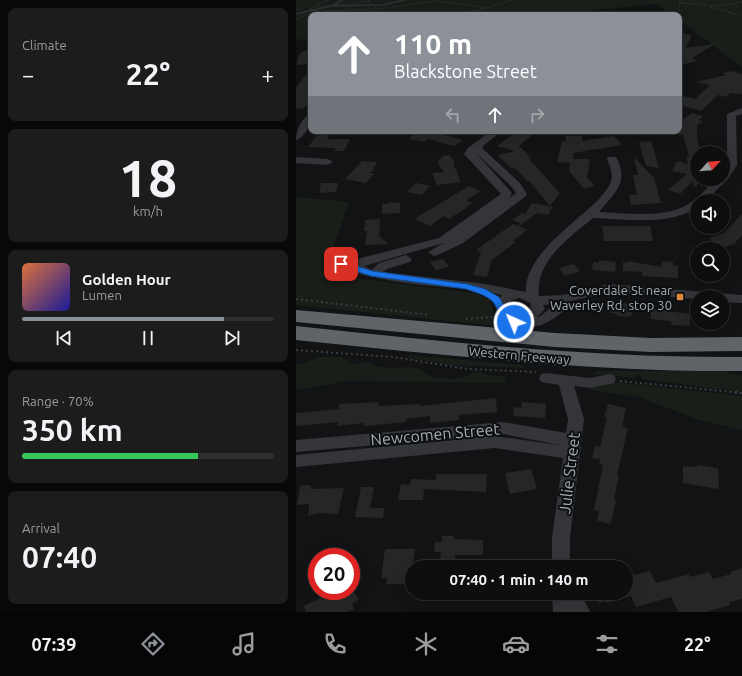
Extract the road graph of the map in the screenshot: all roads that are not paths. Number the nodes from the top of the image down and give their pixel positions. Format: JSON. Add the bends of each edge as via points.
{"nodes":[{"id":1,"x":742,"y":111,"type":"edge"},
{"id":2,"x":296,"y":116,"type":"edge"},
{"id":3,"x":308,"y":117,"type":"edge"},
{"id":4,"x":308,"y":121,"type":"edge"},
{"id":5,"x":741,"y":126,"type":"edge"},
{"id":6,"x":493,"y":134,"type":"edge"},
{"id":7,"x":296,"y":137,"type":"edge"},
{"id":8,"x":732,"y":137,"type":"junction"},
{"id":9,"x":478,"y":145,"type":"junction"},
{"id":10,"x":612,"y":159,"type":"dead end"},
{"id":11,"x":296,"y":160,"type":"edge"},
{"id":12,"x":328,"y":162,"type":"dead end"},
{"id":13,"x":730,"y":168,"type":"edge"},
{"id":14,"x":714,"y":186,"type":"edge"},
{"id":15,"x":706,"y":194,"type":"edge"},
{"id":16,"x":690,"y":207,"type":"edge"},
{"id":17,"x":590,"y":215,"type":"junction"},
{"id":18,"x":339,"y":258,"type":"dead end"},
{"id":19,"x":357,"y":269,"type":"junction"},
{"id":20,"x":536,"y":272,"type":"junction"},
{"id":21,"x":374,"y":274,"type":"junction"},
{"id":22,"x":467,"y":286,"type":"junction"},
{"id":23,"x":516,"y":295,"type":"junction"},
{"id":24,"x":690,"y":295,"type":"edge"},
{"id":25,"x":578,"y":296,"type":"junction"},
{"id":26,"x":533,"y":298,"type":"junction"},
{"id":27,"x":730,"y":299,"type":"edge"},
{"id":28,"x":742,"y":300,"type":"edge"},
{"id":29,"x":566,"y":303,"type":"junction"},
{"id":30,"x":501,"y":310,"type":"junction"},
{"id":31,"x":296,"y":316,"type":"edge"},
{"id":32,"x":531,"y":316,"type":"junction"},
{"id":33,"x":296,"y":333,"type":"edge"},
{"id":34,"x":742,"y":344,"type":"edge"},
{"id":35,"x":742,"y":364,"type":"edge"},
{"id":36,"x":545,"y":375,"type":"road end"},
{"id":37,"x":609,"y":379,"type":"road end"},
{"id":38,"x":565,"y":380,"type":"junction"},
{"id":39,"x":296,"y":446,"type":"edge"},
{"id":40,"x":573,"y":446,"type":"junction"},
{"id":41,"x":296,"y":461,"type":"edge"},
{"id":42,"x":561,"y":560,"type":"edge"},
{"id":43,"x":562,"y":600,"type":"edge"},
{"id":44,"x":574,"y":600,"type":"edge"},
{"id":45,"x":563,"y":612,"type":"edge"},
{"id":46,"x":580,"y":612,"type":"edge"}],
"edges":[{"from":1,"to":8,"type":"street","via":[[731,114]]},
{"from":2,"to":3,"type":"street"},
{"from":4,"to":7,"type":"street"},
{"from":5,"to":8,"type":"street"},
{"from":6,"to":9,"type":"street"},
{"from":8,"to":13,"type":"street"},
{"from":9,"to":19,"type":"street","via":[[469,154],[505,190],[505,196],[443,240],[361,262],[355,265]]},
{"from":9,"to":21,"type":"street","via":[[478,150],[520,190],[521,196],[455,244],[390,264]]},
{"from":10,"to":17,"type":"street","via":[[617,173],[616,185]]},
{"from":11,"to":12,"type":"street"},
{"from":14,"to":15,"type":"street"},
{"from":16,"to":17,"type":"street","via":[[666,216]]},
{"from":17,"to":20,"type":"street","via":[[555,243]]},
{"from":18,"to":19,"type":"street","via":[[343,266]]},
{"from":19,"to":21,"type":"street"},
{"from":20,"to":23,"type":"street","via":[[526,280]]},
{"from":20,"to":26,"type":"street","via":[[532,288]]},
{"from":21,"to":22,"type":"street"},
{"from":22,"to":23,"type":"street"},
{"from":22,"to":30,"type":"street","via":[[492,296]]},
{"from":23,"to":26,"type":"street"},
{"from":23,"to":30,"type":"street","via":[[504,300],[500,305]]},
{"from":24,"to":25,"type":"street","via":[[609,288]]},
{"from":25,"to":26,"type":"street","via":[[552,302]]},
{"from":25,"to":29,"type":"street"},
{"from":26,"to":32,"type":"street","via":[[538,307]]},
{"from":27,"to":28,"type":"street"},
{"from":29,"to":30,"type":"street","via":[[544,319],[531,324],[512,321]]},
{"from":29,"to":32,"type":"street"},
{"from":30,"to":32,"type":"street","via":[[516,318]]},
{"from":31,"to":34,"type":"highway","name":"Western Freeway","via":[[555,340],[651,345]]},
{"from":33,"to":35,"type":"highway","name":"Western Freeway","via":[[583,361]]},
{"from":36,"to":38,"type":"street"},
{"from":37,"to":38,"type":"street","via":[[590,383]]},
{"from":38,"to":40,"type":"street","name":"Julie Street","via":[[576,414]]},
{"from":39,"to":40,"type":"street","name":"Newcomen Street","via":[[498,428],[517,429]]},
{"from":40,"to":41,"type":"street","name":"Newcomen Street","via":[[495,442]]},
{"from":40,"to":42,"type":"street","name":"Julie Street","via":[[561,538]]},
{"from":43,"to":45,"type":"street"},
{"from":44,"to":46,"type":"street"}]}
